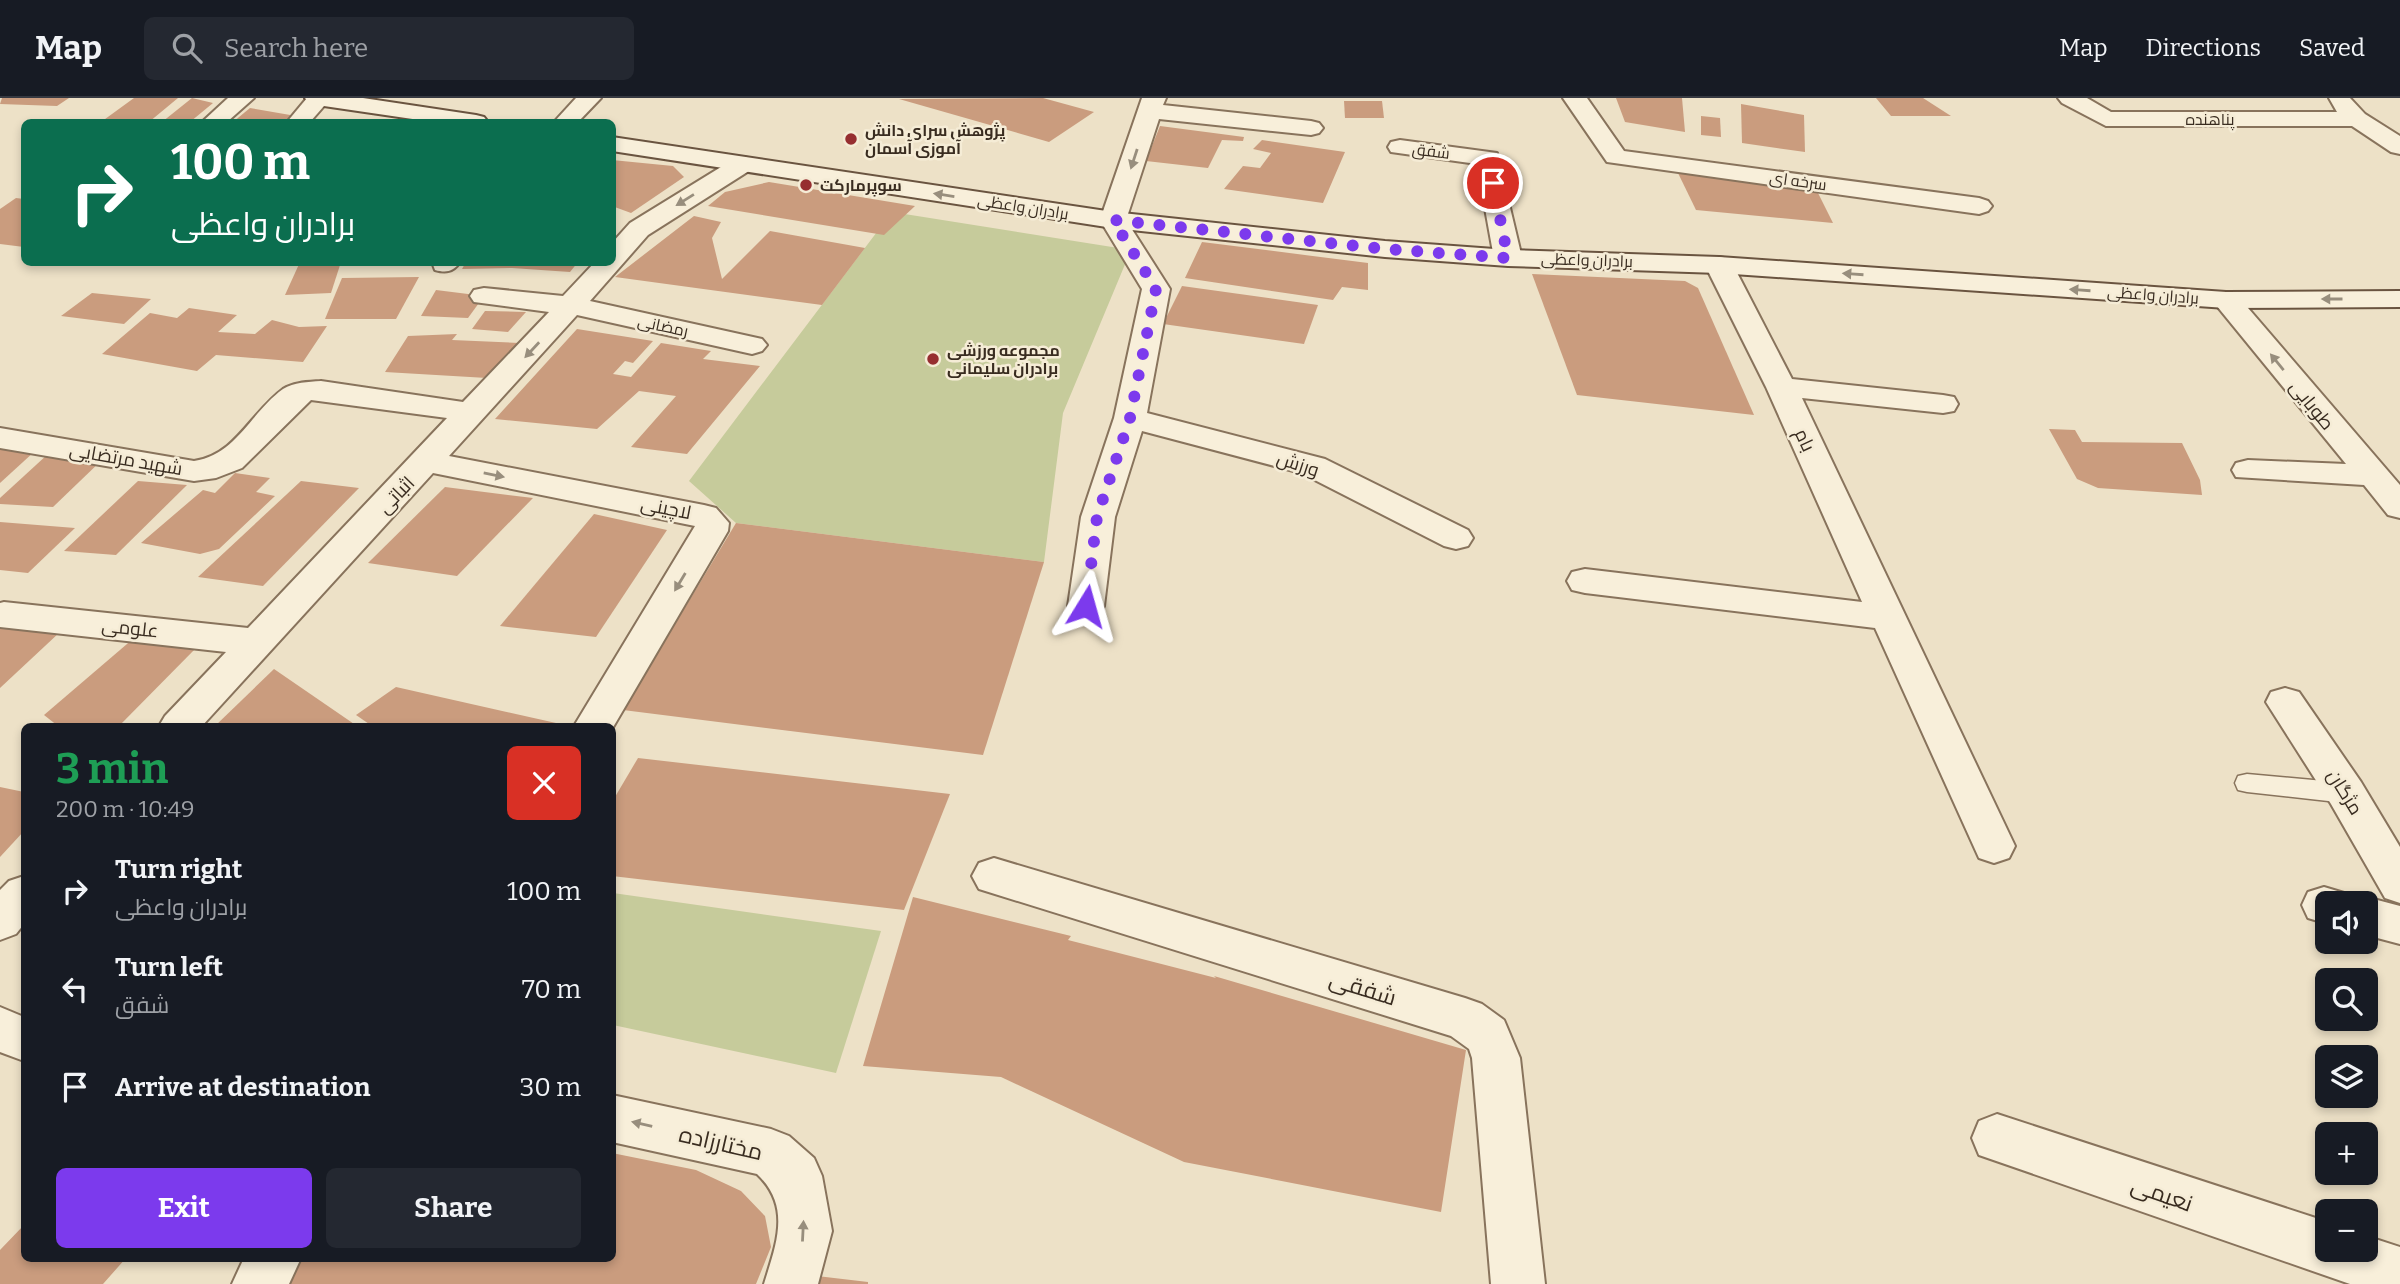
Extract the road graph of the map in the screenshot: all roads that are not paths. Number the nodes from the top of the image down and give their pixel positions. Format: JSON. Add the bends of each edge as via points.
{"nodes":[{"id":1,"x":242,"y":98,"type":"edge"},
{"id":2,"x":318,"y":98,"type":"edge"},
{"id":3,"x":589,"y":98,"type":"edge"},
{"id":4,"x":1575,"y":98,"type":"edge"},
{"id":5,"x":2070,"y":98,"type":"edge"},
{"id":6,"x":2338,"y":98,"type":"edge"},
{"id":7,"x":377,"y":102,"type":"edge"},
{"id":8,"x":1152,"y":104,"type":"edge"},
{"id":9,"x":217,"y":119,"type":"edge"},
{"id":10,"x":300,"y":119,"type":"edge"},
{"id":11,"x":461,"y":119,"type":"edge"},
{"id":12,"x":568,"y":119,"type":"edge"},
{"id":13,"x":2357,"y":119,"type":"junction"},
{"id":14,"x":1311,"y":128,"type":"dead end"},
{"id":15,"x":616,"y":145,"type":"edge"},
{"id":16,"x":1400,"y":147,"type":"dead end"},
{"id":17,"x":2400,"y":147,"type":"edge"},
{"id":18,"x":743,"y":164,"type":"junction"},
{"id":19,"x":1979,"y":206,"type":"dead end"},
{"id":20,"x":1113,"y":220,"type":"junction"},
{"id":21,"x":616,"y":227,"type":"edge"},
{"id":22,"x":639,"y":229,"type":"junction"},
{"id":23,"x":616,"y":256,"type":"edge"},
{"id":24,"x":1508,"y":258,"type":"junction"},
{"id":25,"x":1719,"y":265,"type":"junction"},
{"id":26,"x":608,"y":266,"type":"edge"},
{"id":27,"x":484,"y":296,"type":"dead end"},
{"id":28,"x":2400,"y":299,"type":"edge"},
{"id":29,"x":2226,"y":300,"type":"junction"},
{"id":30,"x":573,"y":306,"type":"junction"},
{"id":31,"x":752,"y":345,"type":"dead end"},
{"id":32,"x":1781,"y":387,"type":"junction"},
{"id":33,"x":1943,"y":404,"type":"dead end"},
{"id":34,"x":473,"y":413,"type":"junction"},
{"id":35,"x":1130,"y":418,"type":"junction"},
{"id":36,"x":0,"y":438,"type":"edge"},
{"id":37,"x":427,"y":462,"type":"junction"},
{"id":38,"x":2248,"y":470,"type":"dead end"},
{"id":39,"x":2371,"y":475,"type":"junction"},
{"id":40,"x":2400,"y":507,"type":"edge"},
{"id":41,"x":1456,"y":538,"type":"dead end"},
{"id":42,"x":1586,"y":581,"type":"dead end"},
{"id":43,"x":1086,"y":606,"type":"dead end"},
{"id":44,"x":5,"y":615,"type":"dead end"},
{"id":45,"x":1886,"y":617,"type":"junction"},
{"id":46,"x":256,"y":642,"type":"junction"},
{"id":47,"x":2286,"y":702,"type":"dead end"},
{"id":48,"x":182,"y":723,"type":"edge"},
{"id":49,"x":596,"y":723,"type":"edge"},
{"id":50,"x":2247,"y":783,"type":"dead end"},
{"id":51,"x":2346,"y":793,"type":"junction"},
{"id":52,"x":1994,"y":846,"type":"dead end"},
{"id":53,"x":994,"y":876,"type":"dead end"},
{"id":54,"x":2400,"y":885,"type":"edge"},
{"id":55,"x":21,"y":897,"type":"edge"},
{"id":56,"x":2378,"y":919,"type":"edge"},
{"id":57,"x":0,"y":921,"type":"edge"},
{"id":58,"x":2400,"y":925,"type":"edge"},
{"id":59,"x":0,"y":1028,"type":"edge"},
{"id":60,"x":21,"y":1038,"type":"edge"},
{"id":61,"x":616,"y":1119,"type":"edge"},
{"id":62,"x":1997,"y":1138,"type":"dead end"},
{"id":63,"x":2315,"y":1245,"type":"edge"},
{"id":64,"x":272,"y":1262,"type":"edge"},
{"id":65,"x":2365,"y":1262,"type":"edge"},
{"id":66,"x":2400,"y":1274,"type":"edge"},
{"id":67,"x":259,"y":1284,"type":"edge"},
{"id":68,"x":791,"y":1284,"type":"edge"},
{"id":69,"x":1518,"y":1284,"type":"edge"}],
"edges":[{"from":1,"to":9,"type":"street"},
{"from":2,"to":7,"type":"street"},
{"from":2,"to":10,"type":"street"},
{"from":3,"to":12,"type":"street"},
{"from":4,"to":19,"type":"street","name":"سرخه ای","via":[[1616,158]]},
{"from":5,"to":13,"type":"street","name":"پناهنده","via":[[2106,119]]},
{"from":6,"to":13,"type":"street"},
{"from":7,"to":11,"type":"street"},
{"from":8,"to":14,"type":"street"},
{"from":8,"to":20,"type":"street","one_way":true},
{"from":13,"to":17,"type":"street"},
{"from":15,"to":18,"type":"street","name":"برادران واعظی"},
{"from":16,"to":24,"type":"street","name":"شفق","via":[[1488,158]]},
{"from":20,"to":18,"type":"street","name":"برادران واعظی","one_way":true},
{"from":18,"to":22,"type":"street","name":"اثباتی","one_way":true},
{"from":20,"to":24,"type":"street","name":"برادران واعظی"},
{"from":20,"to":35,"type":"street","via":[[1156,289]]},
{"from":21,"to":22,"type":"street"},
{"from":22,"to":23,"type":"street","name":"اثباتی"},
{"from":24,"to":25,"type":"street","name":"برادران واعظی"},
{"from":29,"to":25,"type":"street","name":"برادران واعظی","one_way":true},
{"from":25,"to":32,"type":"street","name":"بام"},
{"from":26,"to":30,"type":"street","name":"اثباتی"},
{"from":27,"to":30,"type":"street","name":"رمضانی"},
{"from":28,"to":29,"type":"street","name":"برادران واعظی","one_way":true},
{"from":39,"to":29,"type":"street","name":"طوبایی","one_way":true},
{"from":30,"to":31,"type":"street","name":"رمضانی"},
{"from":30,"to":34,"type":"street","name":"اثباتی","one_way":true},
{"from":32,"to":33,"type":"street"},
{"from":32,"to":45,"type":"street","name":"بام"},
{"from":34,"to":36,"type":"street","name":"شهید مرتضایی","via":[[305,391],[293,396],[230,461],[194,471]]},
{"from":34,"to":37,"type":"street","name":"اثباتی"},
{"from":35,"to":41,"type":"street","name":"ورزش","via":[[1313,466]]},
{"from":35,"to":43,"type":"street","via":[[1097,517]]},
{"from":37,"to":46,"type":"street","name":"اثباتی"},
{"from":37,"to":49,"type":"street","name":"لاچینی","one_way":true,"via":[[704,516],[712,523]]},
{"from":38,"to":39,"type":"street"},
{"from":39,"to":40,"type":"street","name":"طوبایی"},
{"from":42,"to":45,"type":"street"},
{"from":44,"to":46,"type":"street","name":"علومی"},
{"from":45,"to":52,"type":"street","name":"بام"},
{"from":46,"to":48,"type":"street","name":"اثباتی"},
{"from":47,"to":51,"type":"street","name":"مژگان"},
{"from":50,"to":51,"type":"lane"},
{"from":51,"to":54,"type":"street","name":"مژگان"},
{"from":53,"to":69,"type":"street","name":"شفقی","via":[[1465,1020],[1487,1035],[1496,1058]]},
{"from":55,"to":57,"type":"street"},
{"from":56,"to":58,"type":"street"},
{"from":59,"to":60,"type":"street"},
{"from":68,"to":61,"type":"street","name":"مختارزاده","one_way":true,"via":[[806,1231],[796,1176],[788,1168],[771,1153]]},
{"from":62,"to":63,"type":"street","name":"نعیمی"},
{"from":64,"to":67,"type":"street"},
{"from":65,"to":66,"type":"street","name":"نعیمی"}]}
